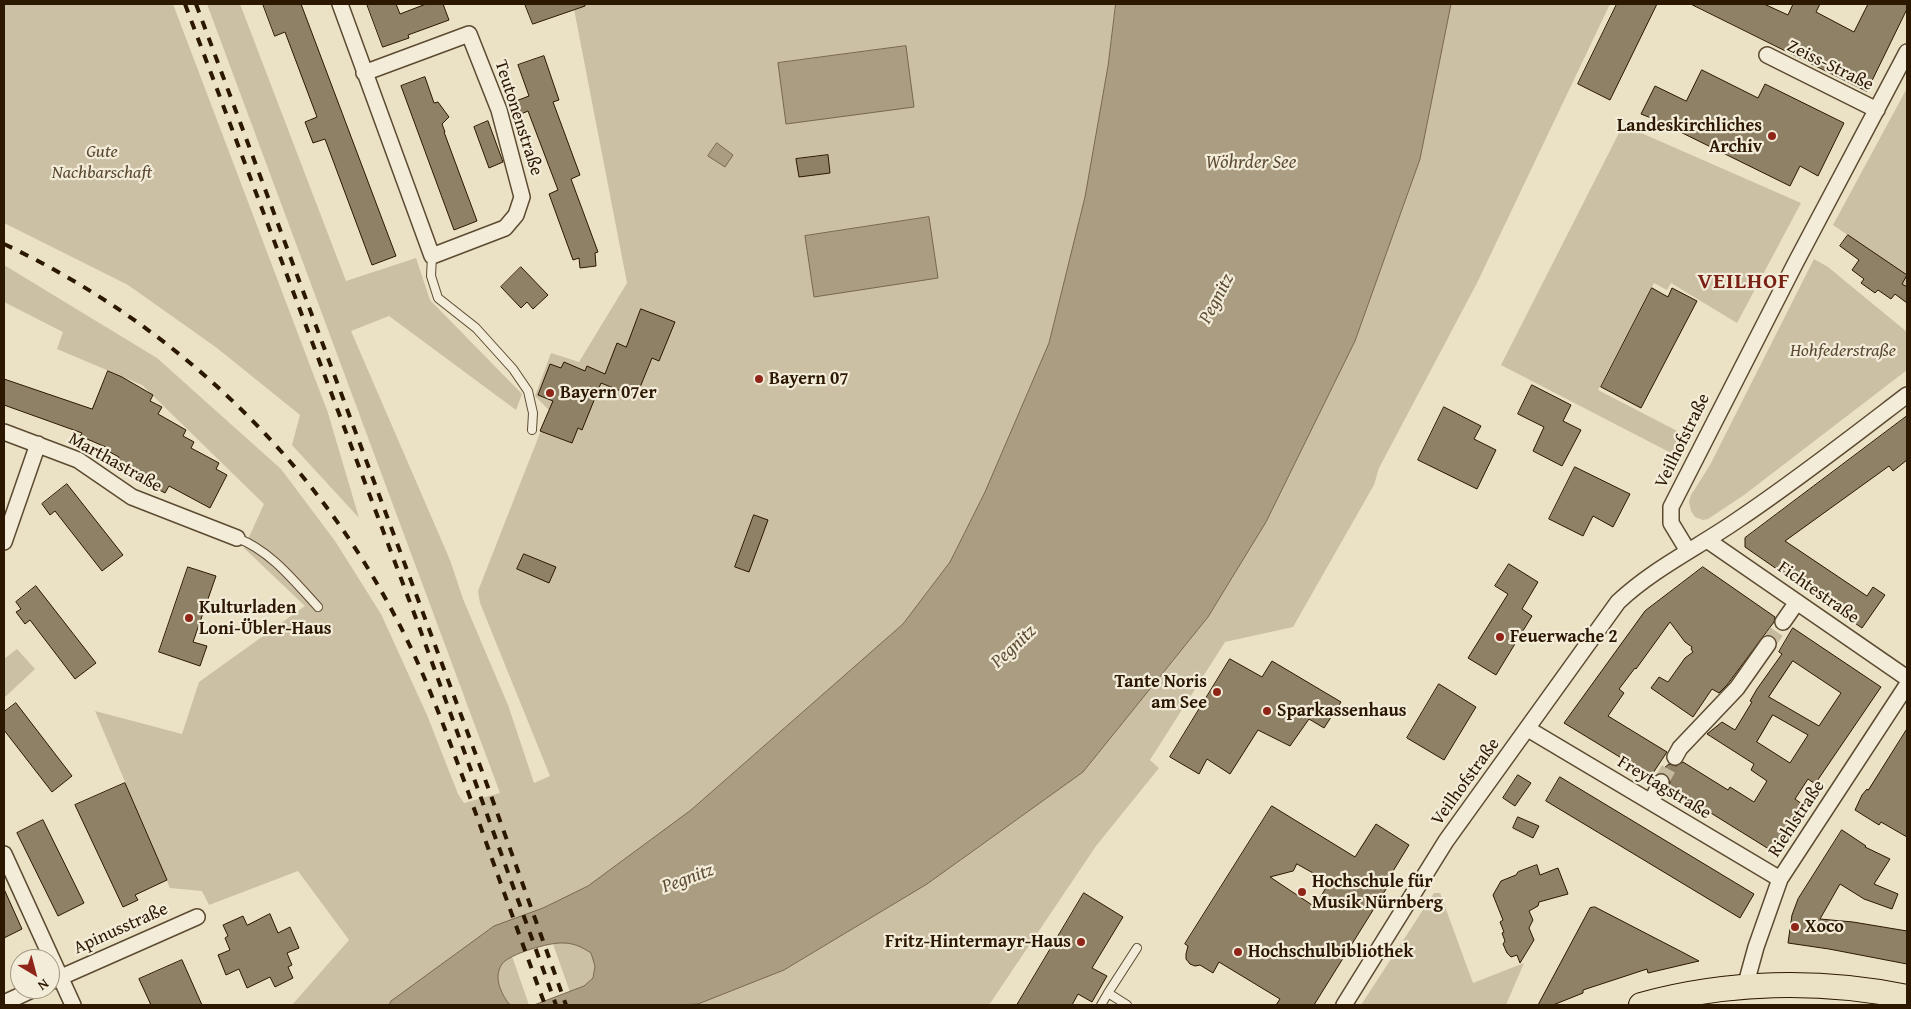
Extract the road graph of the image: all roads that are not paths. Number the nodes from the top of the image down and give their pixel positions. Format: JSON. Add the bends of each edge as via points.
{"nodes":[{"id":1,"x":340,"y":4,"type":"edge"},
{"id":2,"x":1907,"y":52,"type":"edge"},
{"id":3,"x":1767,"y":55,"type":"dead end"},
{"id":4,"x":364,"y":72,"type":"junction"},
{"id":5,"x":1877,"y":110,"type":"junction"},
{"id":6,"x":432,"y":256,"type":"junction"},
{"id":7,"x":1907,"y":395,"type":"edge"},
{"id":8,"x":532,"y":430,"type":"dead end"},
{"id":9,"x":4,"y":432,"type":"edge"},
{"id":10,"x":38,"y":444,"type":"junction"},
{"id":11,"x":237,"y":538,"type":"joint"},
{"id":12,"x":1707,"y":540,"type":"junction"},
{"id":13,"x":4,"y":542,"type":"edge"},
{"id":14,"x":1688,"y":551,"type":"junction"},
{"id":15,"x":1797,"y":602,"type":"junction"},
{"id":16,"x":318,"y":607,"type":"dead end"},
{"id":17,"x":1783,"y":622,"type":"tunnel mouth"},
{"id":18,"x":1768,"y":644,"type":"tunnel mouth"},
{"id":19,"x":1907,"y":678,"type":"edge"},
{"id":20,"x":1907,"y":685,"type":"edge"},
{"id":21,"x":1528,"y":729,"type":"junction"},
{"id":22,"x":1675,"y":757,"type":"tunnel mouth"},
{"id":23,"x":1661,"y":782,"type":"tunnel mouth"},
{"id":24,"x":1651,"y":802,"type":"junction"},
{"id":25,"x":4,"y":854,"type":"edge"},
{"id":26,"x":1780,"y":879,"type":"junction"},
{"id":27,"x":197,"y":917,"type":"dead end"},
{"id":28,"x":1137,"y":948,"type":"dead end"},
{"id":29,"x":43,"y":949,"type":"edge"},
{"id":30,"x":60,"y":977,"type":"edge"},
{"id":31,"x":60,"y":986,"type":"edge"},
{"id":32,"x":1745,"y":987,"type":"junction"},
{"id":33,"x":1108,"y":994,"type":"junction"},
{"id":34,"x":1907,"y":997,"type":"edge"},
{"id":35,"x":73,"y":1005,"type":"edge"},
{"id":36,"x":1101,"y":1005,"type":"edge"},
{"id":37,"x":1127,"y":1005,"type":"edge"},
{"id":38,"x":1344,"y":1005,"type":"edge"},
{"id":39,"x":1641,"y":1005,"type":"edge"},
{"id":40,"x":1719,"y":1005,"type":"edge"}],
"edges":[{"from":1,"to":4,"type":"street"},
{"from":2,"to":5,"type":"street","name":"Veilhofstraße"},
{"from":3,"to":5,"type":"street","name":"Zeiss-Straße"},
{"from":4,"to":6,"type":"street"},
{"from":4,"to":6,"type":"street","name":"Teutonenstraße","via":[[470,34],[499,110],[522,197],[516,215],[505,228]]},
{"from":5,"to":14,"type":"street","name":"Veilhofstraße","via":[[1671,507],[1671,523]]},
{"from":6,"to":8,"type":"lane","via":[[431,276],[438,298],[476,328],[513,369],[528,392],[533,412]]},
{"from":7,"to":12,"type":"street","via":[[1757,507]]},
{"from":9,"to":10,"type":"street","name":"Marthastraße"},
{"from":10,"to":11,"type":"street","name":"Marthastraße","via":[[78,460],[132,497]]},
{"from":10,"to":13,"type":"street"},
{"from":11,"to":16,"type":"lane","via":[[267,554]]},
{"from":12,"to":14,"type":"street"},
{"from":12,"to":15,"type":"street","name":"Fichtestraße"},
{"from":14,"to":21,"type":"street","name":"Veilhofstraße","via":[[1637,585],[1618,602]]},
{"from":15,"to":17,"type":"street"},
{"from":15,"to":19,"type":"street","name":"Fichtestraße"},
{"from":18,"to":22,"type":"street","via":[[1737,688]]},
{"from":20,"to":26,"type":"street","name":"Riehlstraße"},
{"from":21,"to":24,"type":"street","name":"Freytagstraße"},
{"from":21,"to":38,"type":"street","name":"Veilhofstraße","via":[[1446,841]]},
{"from":23,"to":24,"type":"street"},
{"from":24,"to":26,"type":"street","name":"Freytagstraße"},
{"from":25,"to":29,"type":"street"},
{"from":26,"to":32,"type":"street","name":"Riehlstraße"},
{"from":27,"to":30,"type":"street","name":"Apinusstraße"},
{"from":28,"to":33,"type":"lane"},
{"from":31,"to":35,"type":"street"},
{"from":32,"to":34,"type":"main road","via":[[1829,986]]},
{"from":32,"to":39,"type":"main road","via":[[1683,995]]},
{"from":32,"to":40,"type":"main road"},
{"from":33,"to":36,"type":"lane"},
{"from":33,"to":37,"type":"lane"}]}
